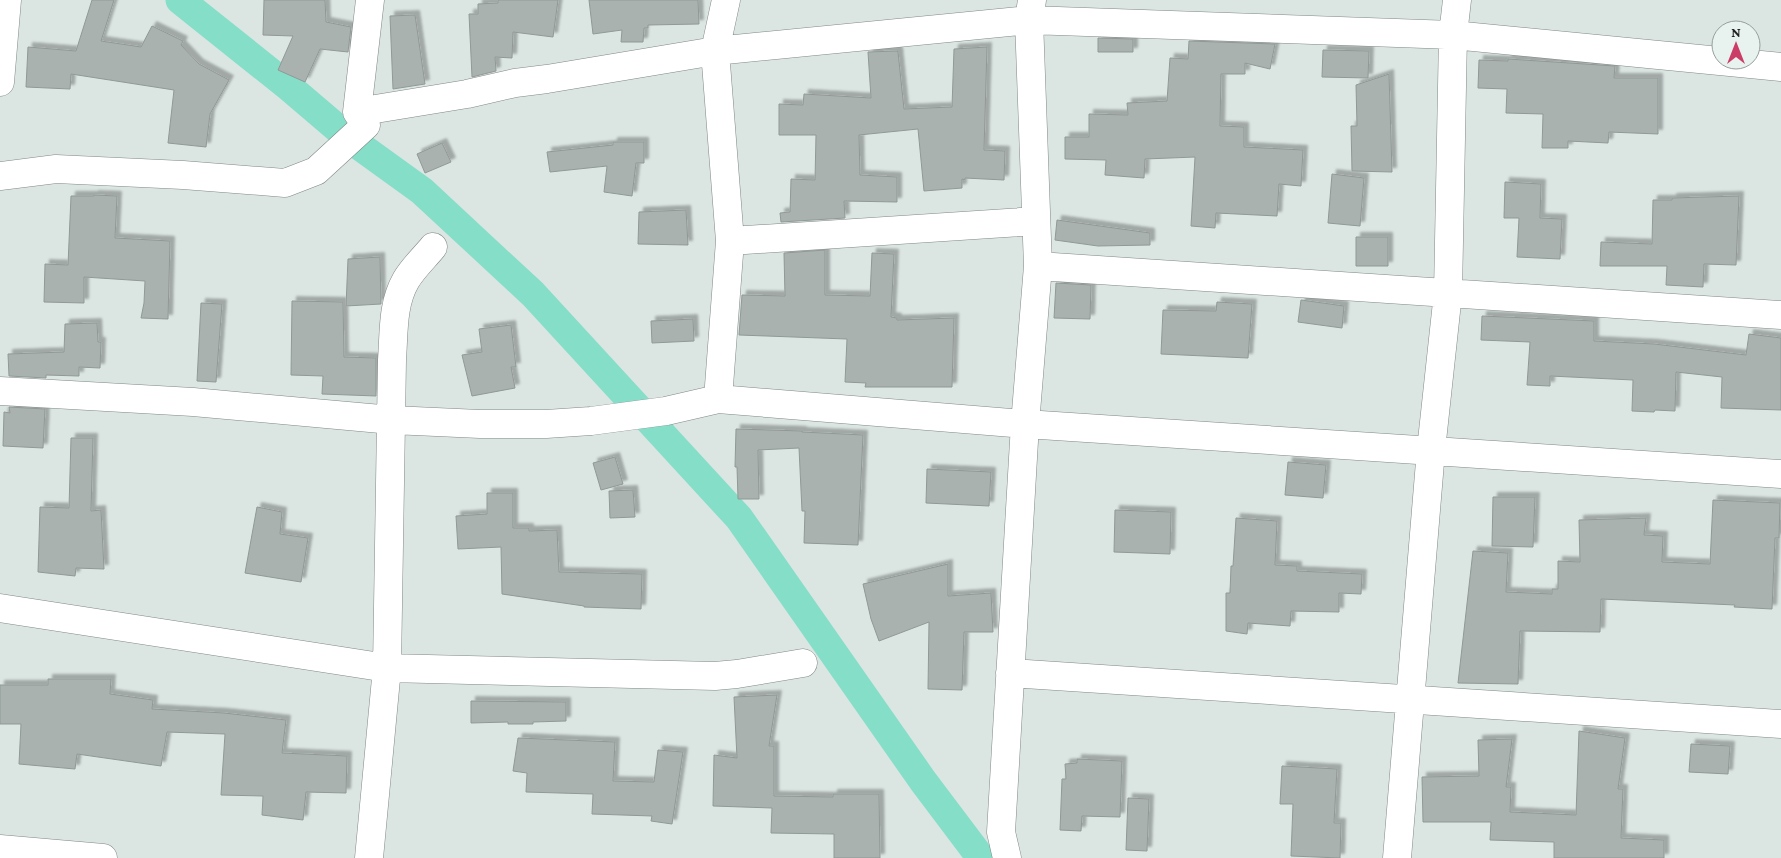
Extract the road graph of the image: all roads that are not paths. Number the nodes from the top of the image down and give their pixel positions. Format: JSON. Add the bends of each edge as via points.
{"nodes":[{"id":1,"x":7,"y":0,"type":"edge"},
{"id":2,"x":370,"y":0,"type":"edge"},
{"id":3,"x":726,"y":0,"type":"edge"},
{"id":4,"x":1458,"y":0,"type":"edge"},
{"id":5,"x":1030,"y":10,"type":"edge"},
{"id":6,"x":1452,"y":35,"type":"junction"},
{"id":7,"x":714,"y":51,"type":"junction"},
{"id":8,"x":1781,"y":67,"type":"edge"},
{"id":9,"x":0,"y":82,"type":"edge"},
{"id":10,"x":356,"y":112,"type":"junction"},
{"id":11,"x":0,"y":176,"type":"edge"},
{"id":12,"x":1036,"y":221,"type":"junction"},
{"id":13,"x":730,"y":241,"type":"junction"},
{"id":14,"x":433,"y":247,"type":"dead end"},
{"id":15,"x":1038,"y":266,"type":"junction"},
{"id":16,"x":1448,"y":293,"type":"junction"},
{"id":17,"x":1781,"y":316,"type":"edge"},
{"id":18,"x":0,"y":392,"type":"edge"},
{"id":19,"x":718,"y":399,"type":"junction"},
{"id":20,"x":392,"y":420,"type":"junction"},
{"id":21,"x":1025,"y":424,"type":"junction"},
{"id":22,"x":1431,"y":450,"type":"junction"},
{"id":23,"x":1781,"y":474,"type":"edge"},
{"id":24,"x":0,"y":608,"type":"edge"},
{"id":25,"x":803,"y":663,"type":"dead end"},
{"id":26,"x":387,"y":668,"type":"junction"},
{"id":27,"x":1010,"y":673,"type":"junction"},
{"id":28,"x":1410,"y":699,"type":"junction"},
{"id":29,"x":1781,"y":724,"type":"edge"},
{"id":30,"x":0,"y":849,"type":"edge"},
{"id":31,"x":103,"y":858,"type":"edge"},
{"id":32,"x":369,"y":858,"type":"edge"},
{"id":33,"x":1007,"y":858,"type":"edge"},
{"id":34,"x":1397,"y":858,"type":"edge"}],
"edges":[{"from":1,"to":9,"type":"street"},
{"from":2,"to":10,"type":"street"},
{"from":3,"to":7,"type":"street"},
{"from":4,"to":6,"type":"street"},
{"from":5,"to":6,"type":"street"},
{"from":5,"to":7,"type":"street"},
{"from":5,"to":12,"type":"street"},
{"from":6,"to":8,"type":"street"},
{"from":6,"to":16,"type":"street"},
{"from":7,"to":10,"type":"street"},
{"from":7,"to":13,"type":"street"},
{"from":10,"to":11,"type":"street","via":[[366,125],[316,171],[285,183],[56,169]]},
{"from":12,"to":13,"type":"street"},
{"from":12,"to":15,"type":"street"},
{"from":13,"to":19,"type":"street"},
{"from":14,"to":20,"type":"street","via":[[406,279],[397,300]]},
{"from":15,"to":16,"type":"street"},
{"from":15,"to":21,"type":"street"},
{"from":16,"to":17,"type":"street"},
{"from":16,"to":22,"type":"street"},
{"from":18,"to":20,"type":"street","via":[[194,402]]},
{"from":19,"to":20,"type":"street","via":[[666,412],[546,424]]},
{"from":19,"to":21,"type":"street"},
{"from":20,"to":26,"type":"street"},
{"from":21,"to":22,"type":"street"},
{"from":21,"to":27,"type":"street"},
{"from":22,"to":23,"type":"street"},
{"from":22,"to":28,"type":"street"},
{"from":24,"to":26,"type":"street"},
{"from":25,"to":26,"type":"street","via":[[715,676]]},
{"from":26,"to":32,"type":"street"},
{"from":27,"to":28,"type":"street"},
{"from":27,"to":33,"type":"street","via":[[1001,832]]},
{"from":28,"to":29,"type":"street"},
{"from":28,"to":34,"type":"street"},
{"from":30,"to":31,"type":"street"}]}
